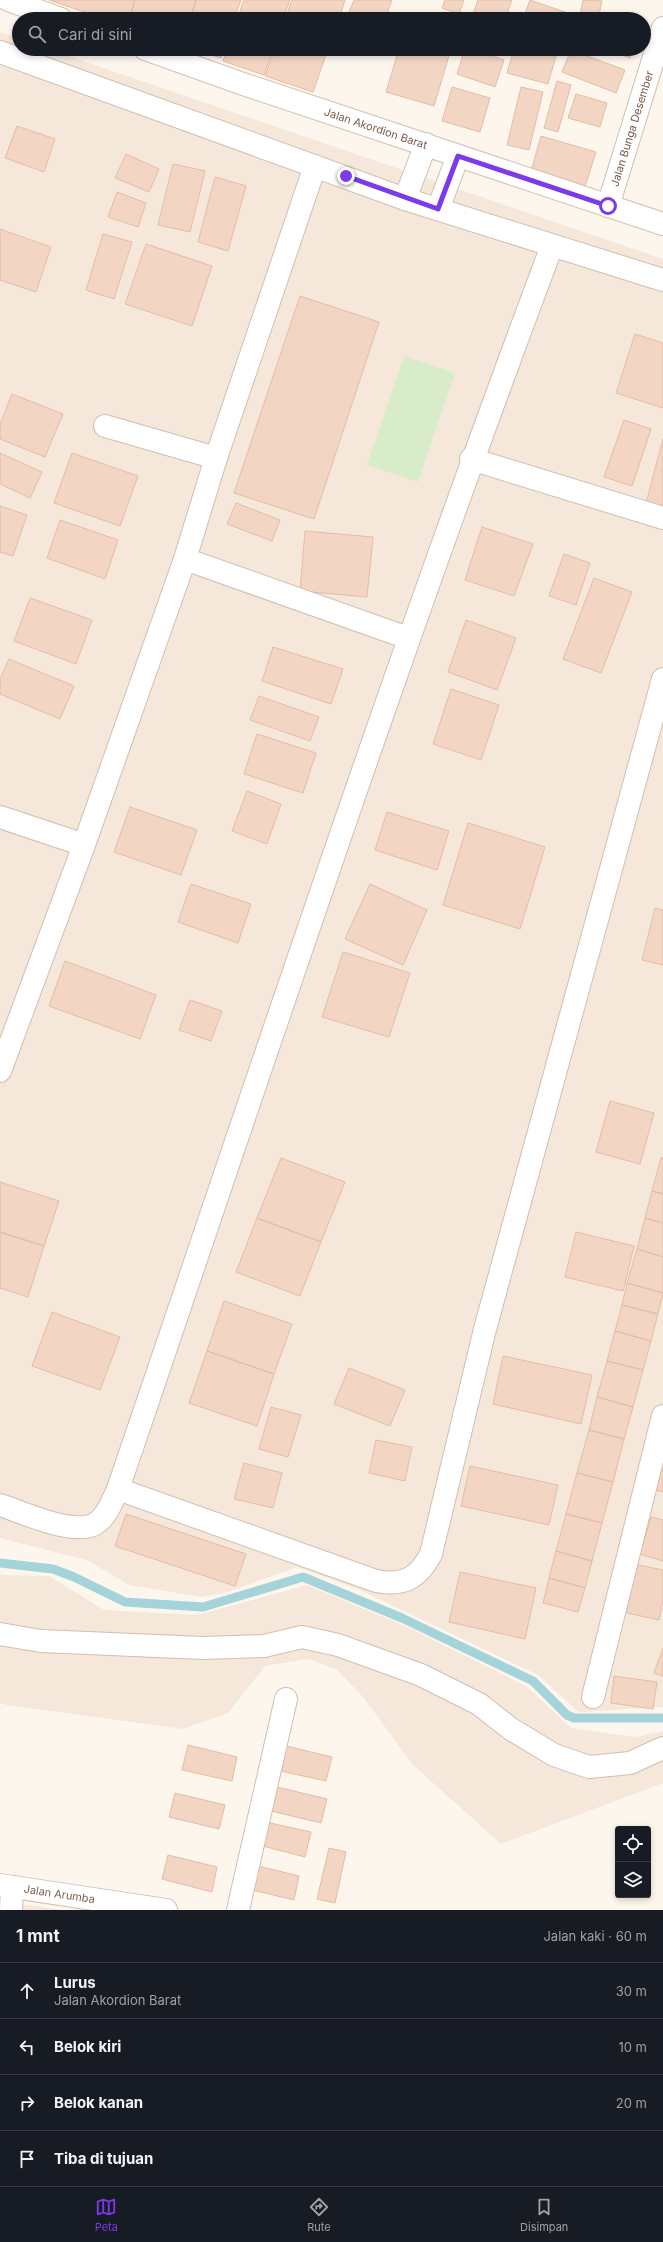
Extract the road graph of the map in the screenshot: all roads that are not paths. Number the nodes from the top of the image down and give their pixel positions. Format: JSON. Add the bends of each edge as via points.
{"nodes":[{"id":1,"x":8,"y":0,"type":"edge"},
{"id":2,"x":41,"y":12,"type":"edge"},
{"id":3,"x":663,"y":28,"type":"edge"},
{"id":4,"x":0,"y":52,"type":"edge"},
{"id":5,"x":165,"y":56,"type":"edge"},
{"id":6,"x":426,"y":144,"type":"junction"},
{"id":7,"x":458,"y":156,"type":"junction"},
{"id":8,"x":315,"y":166,"type":"junction"},
{"id":9,"x":405,"y":198,"type":"junction"},
{"id":10,"x":608,"y":206,"type":"junction"},
{"id":11,"x":438,"y":209,"type":"junction"},
{"id":12,"x":663,"y":224,"type":"edge"},
{"id":13,"x":552,"y":246,"type":"junction"},
{"id":14,"x":663,"y":280,"type":"edge"},
{"id":15,"x":105,"y":426,"type":"dead end"},
{"id":16,"x":216,"y":458,"type":"junction"},
{"id":17,"x":472,"y":459,"type":"junction"},
{"id":18,"x":663,"y":518,"type":"edge"},
{"id":19,"x":185,"y":559,"type":"junction"},
{"id":20,"x":408,"y":638,"type":"junction"},
{"id":21,"x":663,"y":679,"type":"edge"},
{"id":22,"x":0,"y":817,"type":"edge"},
{"id":23,"x":84,"y":845,"type":"junction"},
{"id":24,"x":0,"y":1071,"type":"edge"},
{"id":25,"x":663,"y":1416,"type":"edge"},
{"id":26,"x":118,"y":1489,"type":"junction"},
{"id":27,"x":0,"y":1505,"type":"edge"},
{"id":28,"x":0,"y":1634,"type":"edge"},
{"id":29,"x":593,"y":1697,"type":"dead end"},
{"id":30,"x":286,"y":1699,"type":"dead end"},
{"id":31,"x":663,"y":1748,"type":"edge"},
{"id":32,"x":6,"y":1886,"type":"edge"},
{"id":33,"x":11,"y":1910,"type":"edge"},
{"id":34,"x":166,"y":1910,"type":"edge"},
{"id":35,"x":238,"y":1910,"type":"edge"}],
"edges":[{"from":1,"to":2,"type":"street"},
{"from":3,"to":10,"type":"street","name":"Jalan Bunga Desember"},
{"from":4,"to":8,"type":"street"},
{"from":5,"to":6,"type":"street","name":"Jalan Akordion Barat"},
{"from":6,"to":7,"type":"street","name":"Jalan Akordion Barat"},
{"from":6,"to":9,"type":"street"},
{"from":7,"to":10,"type":"street","name":"Jalan Akordion Barat"},
{"from":7,"to":11,"type":"street"},
{"from":8,"to":9,"type":"street"},
{"from":8,"to":16,"type":"street"},
{"from":9,"to":11,"type":"street"},
{"from":10,"to":12,"type":"street","name":"Jalan Akordion Barat"},
{"from":11,"to":13,"type":"street"},
{"from":13,"to":14,"type":"street"},
{"from":13,"to":17,"type":"street"},
{"from":15,"to":16,"type":"street"},
{"from":16,"to":19,"type":"street"},
{"from":17,"to":18,"type":"street"},
{"from":17,"to":20,"type":"street"},
{"from":19,"to":20,"type":"street"},
{"from":19,"to":23,"type":"street"},
{"from":20,"to":26,"type":"street"},
{"from":21,"to":26,"type":"street","via":[[485,1328],[431,1554],[423,1568],[402,1582],[376,1581]]},
{"from":22,"to":23,"type":"street"},
{"from":23,"to":24,"type":"street"},
{"from":25,"to":29,"type":"street"},
{"from":26,"to":27,"type":"street","via":[[106,1512],[95,1524],[81,1528],[61,1525]]},
{"from":28,"to":31,"type":"street","via":[[41,1641],[203,1648],[264,1646],[302,1637],[338,1645],[421,1675],[479,1704],[511,1729],[554,1755],[589,1767],[630,1763]]},
{"from":30,"to":35,"type":"street"},
{"from":32,"to":33,"type":"street"},
{"from":32,"to":34,"type":"street","name":"Jalan Arumba"}]}
